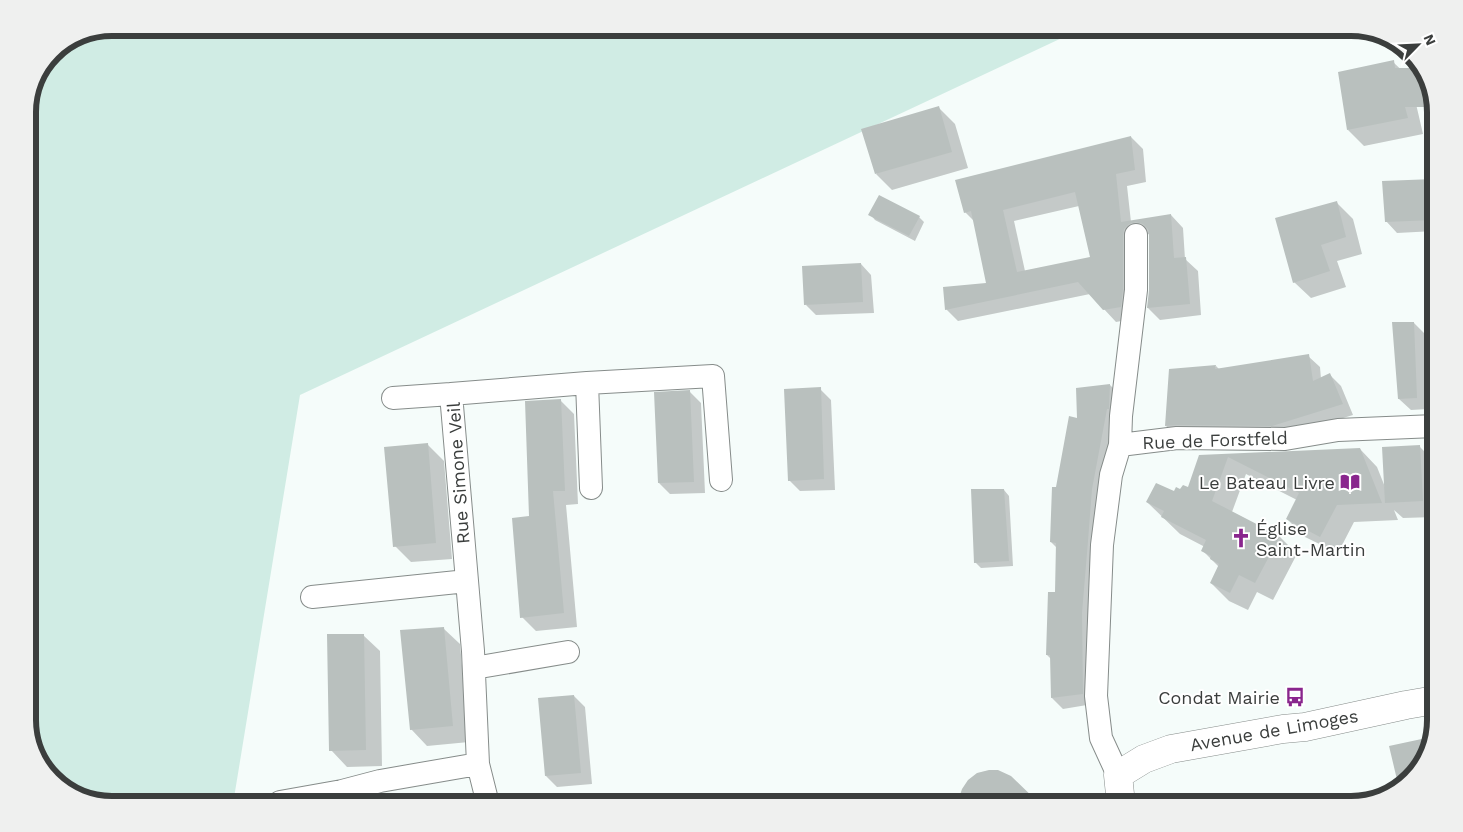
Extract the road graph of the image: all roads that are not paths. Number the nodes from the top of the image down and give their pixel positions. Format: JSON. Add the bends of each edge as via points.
{"nodes":[{"id":1,"x":1136,"y":235,"type":"dead end"},
{"id":2,"x":587,"y":383,"type":"junction"},
{"id":3,"x":451,"y":394,"type":"junction"},
{"id":4,"x":393,"y":398,"type":"dead end"},
{"id":5,"x":1427,"y":426,"type":"edge"},
{"id":6,"x":1120,"y":445,"type":"junction"},
{"id":7,"x":721,"y":480,"type":"dead end"},
{"id":8,"x":592,"y":488,"type":"dead end"},
{"id":9,"x":466,"y":581,"type":"junction"},
{"id":10,"x":312,"y":597,"type":"dead end"},
{"id":11,"x":568,"y":652,"type":"dead end"},
{"id":12,"x":474,"y":668,"type":"junction"},
{"id":13,"x":1427,"y":702,"type":"edge"},
{"id":14,"x":478,"y":764,"type":"junction"},
{"id":15,"x":1118,"y":775,"type":"junction"},
{"id":16,"x":346,"y":796,"type":"edge"},
{"id":17,"x":486,"y":796,"type":"edge"},
{"id":18,"x":1120,"y":796,"type":"edge"}],
"edges":[{"from":1,"to":6,"type":"street","via":[[1136,290]]},
{"from":2,"to":3,"type":"street","name":"Rue Simone Veil"},
{"from":2,"to":7,"type":"street","name":"Rue Simone Veil","via":[[713,376]]},
{"from":2,"to":8,"type":"street"},
{"from":3,"to":4,"type":"street"},
{"from":3,"to":9,"type":"street","name":"Rue Simone Veil"},
{"from":5,"to":6,"type":"street","name":"Rue de Forstfeld","via":[[1338,430],[1285,439],[1177,438]]},
{"from":6,"to":15,"type":"street","name":"Rue de Forstfeld","via":[[1111,475],[1102,546],[1096,696],[1100,738]]},
{"from":9,"to":10,"type":"street"},
{"from":9,"to":12,"type":"street","name":"Rue Simone Veil"},
{"from":11,"to":12,"type":"street"},
{"from":12,"to":14,"type":"street","name":"Rue Simone Veil"},
{"from":13,"to":15,"type":"main road","name":"Avenue de Limoges","via":[[1305,727],[1171,749],[1144,758]]},
{"from":14,"to":16,"type":"street","via":[[380,781]]},
{"from":14,"to":17,"type":"street","name":"Rue Simone Veil"},
{"from":15,"to":18,"type":"main road"}]}
